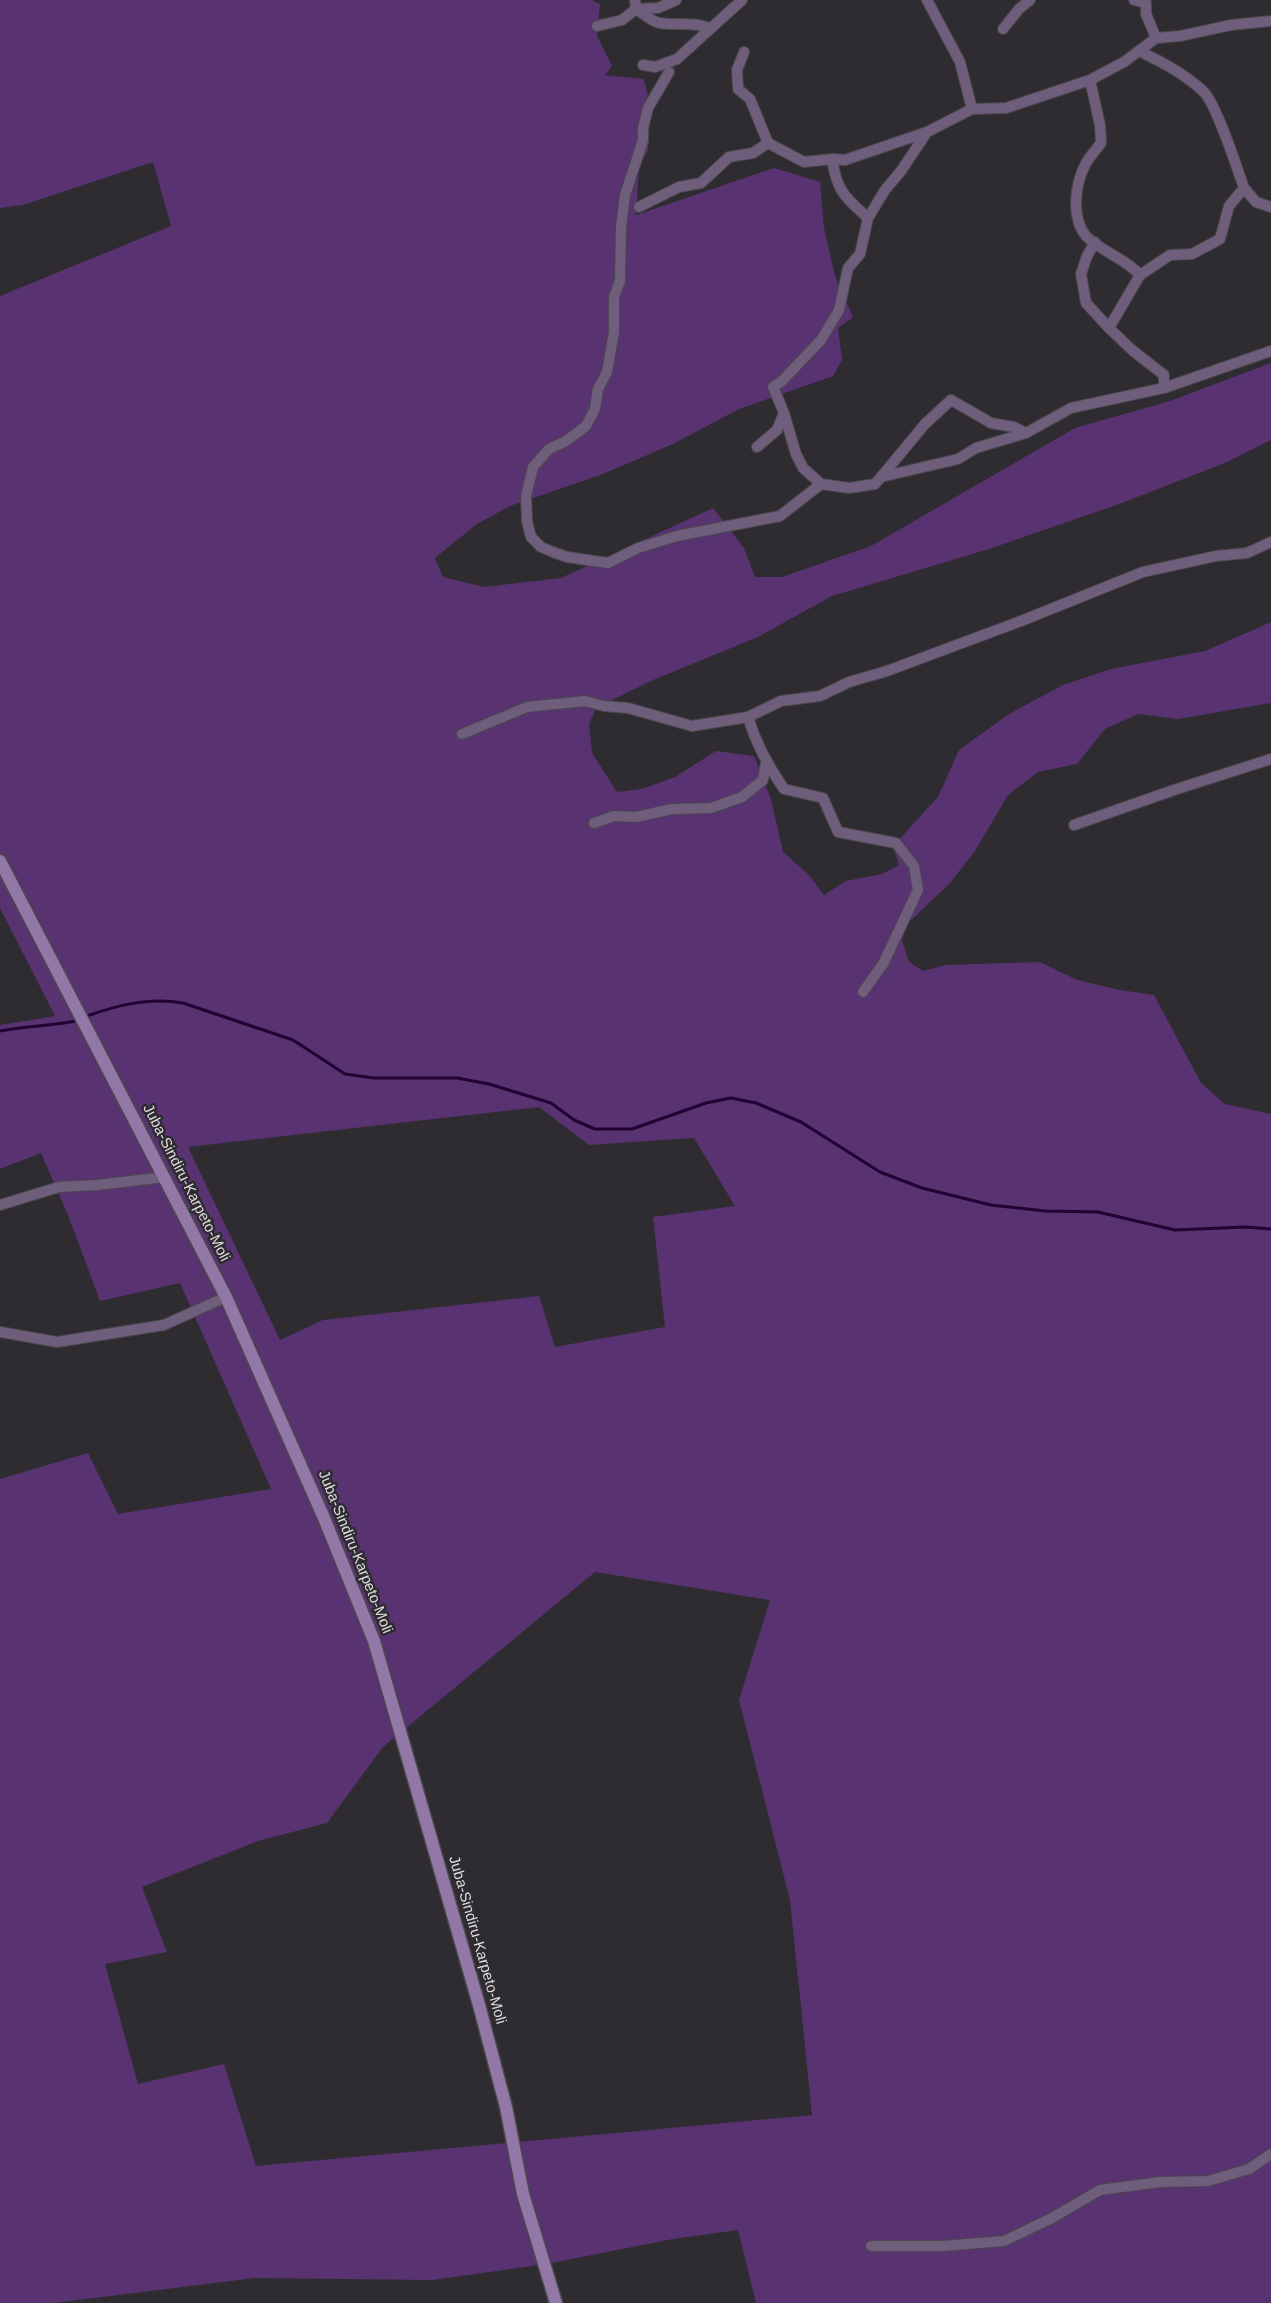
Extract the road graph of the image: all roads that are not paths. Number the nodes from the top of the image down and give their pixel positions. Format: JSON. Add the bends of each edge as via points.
{"nodes":[{"id":1,"x":676,"y":0,"type":"edge"},
{"id":2,"x":742,"y":0,"type":"edge"},
{"id":3,"x":927,"y":0,"type":"edge"},
{"id":4,"x":1030,"y":0,"type":"edge"},
{"id":5,"x":1134,"y":0,"type":"edge"},
{"id":6,"x":636,"y":4,"type":"edge"},
{"id":7,"x":1271,"y":21,"type":"edge"},
{"id":8,"x":597,"y":26,"type":"dead end"},
{"id":9,"x":710,"y":28,"type":"junction"},
{"id":10,"x":1003,"y":29,"type":"dead end"},
{"id":11,"x":1156,"y":38,"type":"junction"},
{"id":12,"x":1139,"y":51,"type":"junction"},
{"id":13,"x":744,"y":52,"type":"dead end"},
{"id":14,"x":643,"y":65,"type":"dead end"},
{"id":15,"x":669,"y":72,"type":"dead end"},
{"id":16,"x":1090,"y":80,"type":"junction"},
{"id":17,"x":972,"y":109,"type":"junction"},
{"id":18,"x":927,"y":132,"type":"junction"},
{"id":19,"x":768,"y":143,"type":"junction"},
{"id":20,"x":832,"y":159,"type":"junction"},
{"id":21,"x":1244,"y":188,"type":"junction"},
{"id":22,"x":639,"y":207,"type":"dead end"},
{"id":23,"x":1271,"y":207,"type":"edge"},
{"id":24,"x":868,"y":218,"type":"junction"},
{"id":25,"x":1095,"y":242,"type":"junction"},
{"id":26,"x":1140,"y":275,"type":"junction"},
{"id":27,"x":1109,"y":328,"type":"junction"},
{"id":28,"x":1271,"y":351,"type":"edge"},
{"id":29,"x":1164,"y":388,"type":"junction"},
{"id":30,"x":784,"y":412,"type":"junction"},
{"id":31,"x":1026,"y":433,"type":"junction"},
{"id":32,"x":757,"y":447,"type":"dead end"},
{"id":33,"x":881,"y":477,"type":"junction"},
{"id":34,"x":821,"y":484,"type":"junction"},
{"id":35,"x":1271,"y":542,"type":"edge"},
{"id":36,"x":748,"y":717,"type":"junction"},
{"id":37,"x":462,"y":734,"type":"dead end"},
{"id":38,"x":1271,"y":759,"type":"edge"},
{"id":39,"x":766,"y":762,"type":"junction"},
{"id":40,"x":594,"y":823,"type":"dead end"},
{"id":41,"x":1074,"y":825,"type":"dead end"},
{"id":42,"x":0,"y":860,"type":"edge"},
{"id":43,"x":863,"y":992,"type":"dead end"},
{"id":44,"x":165,"y":1177,"type":"junction"},
{"id":45,"x":0,"y":1205,"type":"edge"},
{"id":46,"x":226,"y":1297,"type":"junction"},
{"id":47,"x":0,"y":1332,"type":"edge"},
{"id":48,"x":1271,"y":2154,"type":"edge"},
{"id":49,"x":871,"y":2246,"type":"dead end"},
{"id":50,"x":556,"y":2303,"type":"edge"}],
"edges":[{"from":1,"to":6,"type":"street","via":[[658,8]]},
{"from":2,"to":9,"type":"street"},
{"from":3,"to":17,"type":"street","via":[[960,62]]},
{"from":4,"to":10,"type":"street"},
{"from":5,"to":11,"type":"street","via":[[1146,4],[1146,14]]},
{"from":6,"to":8,"type":"street","via":[[622,20]]},
{"from":6,"to":9,"type":"street","via":[[658,23],[700,24]]},
{"from":7,"to":11,"type":"street"},
{"from":9,"to":14,"type":"street","via":[[677,59],[655,67]]},
{"from":11,"to":12,"type":"street"},
{"from":12,"to":16,"type":"street"},
{"from":12,"to":21,"type":"street","via":[[1170,66],[1205,93]]},
{"from":13,"to":19,"type":"street","via":[[737,70],[738,89],[750,99]]},
{"from":15,"to":34,"type":"street","via":[[648,108],[643,140],[625,195],[620,281],[614,297],[614,332],[607,372],[586,426],[549,449],[533,467],[526,496],[531,537],[541,547],[567,557],[608,563],[638,548],[677,536],[780,516]]},
{"from":16,"to":17,"type":"street","via":[[1006,108]]},
{"from":16,"to":25,"type":"street","via":[[1101,143],[1085,165],[1076,194],[1077,218],[1086,236]]},
{"from":17,"to":18,"type":"street"},
{"from":18,"to":20,"type":"street","via":[[845,160]]},
{"from":18,"to":24,"type":"street"},
{"from":19,"to":20,"type":"street","via":[[804,162]]},
{"from":19,"to":22,"type":"street","via":[[753,152],[729,157],[701,183],[679,187]]},
{"from":20,"to":24,"type":"street","via":[[842,195]]},
{"from":21,"to":23,"type":"street","via":[[1256,202]]},
{"from":21,"to":26,"type":"street","via":[[1229,206],[1220,239],[1192,254],[1170,256]]},
{"from":24,"to":30,"type":"street","via":[[860,254],[848,268],[839,310],[821,340],[773,387]]},
{"from":25,"to":26,"type":"street"},
{"from":25,"to":27,"type":"street","via":[[1081,274],[1086,303]]},
{"from":26,"to":27,"type":"street"},
{"from":27,"to":29,"type":"street","via":[[1164,374]]},
{"from":28,"to":29,"type":"street"},
{"from":29,"to":31,"type":"street","via":[[1071,408]]},
{"from":30,"to":32,"type":"street","via":[[777,430]]},
{"from":30,"to":34,"type":"street","via":[[803,468]]},
{"from":31,"to":33,"type":"street","via":[[976,448],[958,459]]},
{"from":31,"to":33,"type":"street","via":[[1014,427],[991,424],[951,400],[925,424]]},
{"from":33,"to":34,"type":"street","via":[[875,484],[849,488]]},
{"from":35,"to":36,"type":"street","via":[[1247,553],[1216,556],[1143,572],[887,671],[849,682],[820,696],[781,702]]},
{"from":36,"to":37,"type":"street","via":[[692,726],[628,708],[585,701],[527,707]]},
{"from":36,"to":39,"type":"street"},
{"from":38,"to":41,"type":"street"},
{"from":39,"to":40,"type":"street","via":[[764,780],[742,797],[711,808],[672,809],[636,818],[614,816]]},
{"from":39,"to":43,"type":"street","via":[[784,789],[824,798],[838,832],[896,843],[914,866],[918,890],[883,964]]},
{"from":42,"to":44,"type":"main road","name":"Juba-Sindiru-Karpeto-Moli"},
{"from":44,"to":45,"type":"street","via":[[59,1187]]},
{"from":44,"to":46,"type":"main road","name":"Juba-Sindiru-Karpeto-Moli"},
{"from":46,"to":47,"type":"street","via":[[164,1325],[57,1342]]},
{"from":46,"to":50,"type":"main road","name":"Juba-Sindiru-Karpeto-Moli","via":[[324,1518],[376,1648],[479,2004],[506,2107],[523,2194]]},
{"from":48,"to":49,"type":"street","via":[[1249,2169],[1208,2181],[1160,2182],[1100,2190],[1004,2241],[943,2246]]}]}
